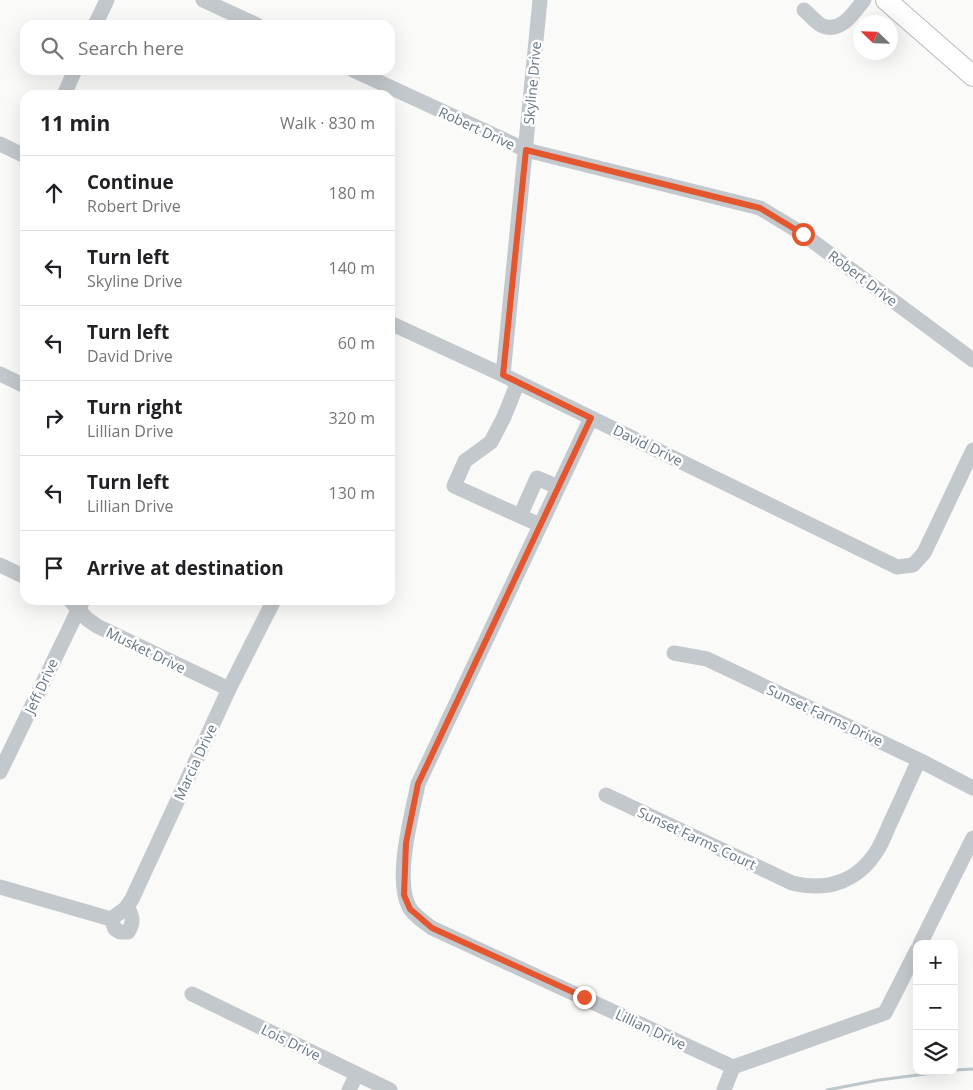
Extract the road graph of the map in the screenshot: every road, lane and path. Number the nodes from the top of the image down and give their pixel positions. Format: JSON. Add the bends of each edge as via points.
{"nodes":[{"id":1,"x":107,"y":0,"type":"edge"},
{"id":2,"x":204,"y":0,"type":"edge"},
{"id":3,"x":540,"y":0,"type":"edge"},
{"id":4,"x":864,"y":0,"type":"edge"},
{"id":5,"x":886,"y":0,"type":"edge"},
{"id":6,"x":804,"y":10,"type":"dead end"},
{"id":7,"x":97,"y":20,"type":"edge"},
{"id":8,"x":246,"y":20,"type":"edge"},
{"id":9,"x":73,"y":75,"type":"edge"},
{"id":10,"x":365,"y":75,"type":"edge"},
{"id":11,"x":973,"y":76,"type":"edge"},
{"id":12,"x":66,"y":90,"type":"edge"},
{"id":13,"x":0,"y":144,"type":"edge"},
{"id":14,"x":526,"y":150,"type":"junction"},
{"id":15,"x":20,"y":154,"type":"edge"},
{"id":16,"x":395,"y":325,"type":"edge"},
{"id":17,"x":973,"y":360,"type":"edge"},
{"id":18,"x":0,"y":374,"type":"edge"},
{"id":19,"x":503,"y":375,"type":"junction"},
{"id":20,"x":518,"y":382,"type":"junction"},
{"id":21,"x":20,"y":384,"type":"edge"},
{"id":22,"x":591,"y":418,"type":"junction"},
{"id":23,"x":973,"y":450,"type":"edge"},
{"id":24,"x":558,"y":487,"type":"junction"},
{"id":25,"x":520,"y":516,"type":"junction"},
{"id":26,"x":540,"y":525,"type":"junction"},
{"id":27,"x":0,"y":565,"type":"edge"},
{"id":28,"x":20,"y":575,"type":"edge"},
{"id":29,"x":76,"y":605,"type":"edge"},
{"id":30,"x":78,"y":605,"type":"edge"},
{"id":31,"x":271,"y":605,"type":"edge"},
{"id":32,"x":674,"y":653,"type":"dead end"},
{"id":33,"x":228,"y":689,"type":"junction"},
{"id":34,"x":919,"y":760,"type":"junction"},
{"id":35,"x":0,"y":772,"type":"edge"},
{"id":36,"x":973,"y":788,"type":"edge"},
{"id":37,"x":606,"y":795,"type":"dead end"},
{"id":38,"x":973,"y":838,"type":"edge"},
{"id":39,"x":0,"y":887,"type":"edge"},
{"id":40,"x":922,"y":940,"type":"edge"},
{"id":41,"x":913,"y":958,"type":"edge"},
{"id":42,"x":192,"y":994,"type":"dead end"},
{"id":43,"x":733,"y":1067,"type":"junction"},
{"id":44,"x":357,"y":1074,"type":"junction"},
{"id":45,"x":349,"y":1090,"type":"edge"},
{"id":46,"x":390,"y":1090,"type":"edge"},
{"id":47,"x":724,"y":1090,"type":"edge"}],
"edges":[{"from":1,"to":7,"type":"street"},
{"from":2,"to":8,"type":"street"},
{"from":3,"to":14,"type":"street","name":"Skyline Drive"},
{"from":4,"to":6,"type":"street","via":[[846,22],[834,28],[822,26]]},
{"from":5,"to":11,"type":"main road"},
{"from":9,"to":12,"type":"street"},
{"from":10,"to":14,"type":"street","name":"Robert Drive"},
{"from":13,"to":15,"type":"street"},
{"from":14,"to":17,"type":"street","name":"Robert Drive","via":[[760,208],[803,234]]},
{"from":14,"to":19,"type":"street","name":"Skyline Drive"},
{"from":16,"to":19,"type":"street","name":"David Drive"},
{"from":18,"to":21,"type":"street"},
{"from":19,"to":20,"type":"street","name":"David Drive"},
{"from":20,"to":22,"type":"street","name":"David Drive"},
{"from":20,"to":25,"type":"street","via":[[491,442],[465,460],[454,486]]},
{"from":22,"to":23,"type":"street","name":"David Drive","via":[[897,567],[914,565],[924,552]]},
{"from":22,"to":24,"type":"street","name":"Lillian Drive"},
{"from":24,"to":25,"type":"street","via":[[538,478]]},
{"from":24,"to":26,"type":"street","name":"Lillian Drive"},
{"from":25,"to":26,"type":"street"},
{"from":26,"to":43,"type":"street","name":"Lillian Drive","via":[[418,784],[406,843],[404,895],[410,909],[432,928]]},
{"from":27,"to":28,"type":"street"},
{"from":29,"to":35,"type":"street","name":"Jeff Drive"},
{"from":30,"to":33,"type":"street","name":"Musket Drive","via":[[87,619],[97,626]]},
{"from":31,"to":33,"type":"street","name":"Marcia Drive"},
{"from":32,"to":34,"type":"street","name":"Sunset Farms Drive","via":[[707,659]]},
{"from":33,"to":39,"type":"street","name":"Marcia Drive","via":[[127,906],[112,919]]},
{"from":34,"to":36,"type":"street","name":"Sunset Farms Drive"},
{"from":34,"to":37,"type":"street","name":"Sunset Farms Court","via":[[878,849],[859,872],[835,884],[806,887],[789,882]]},
{"from":38,"to":40,"type":"street"},
{"from":41,"to":43,"type":"street","via":[[885,1013]]},
{"from":42,"to":44,"type":"street","name":"Lois Drive"},
{"from":43,"to":47,"type":"street"},
{"from":44,"to":45,"type":"street"},
{"from":44,"to":46,"type":"street","name":"Lois Drive"}]}
